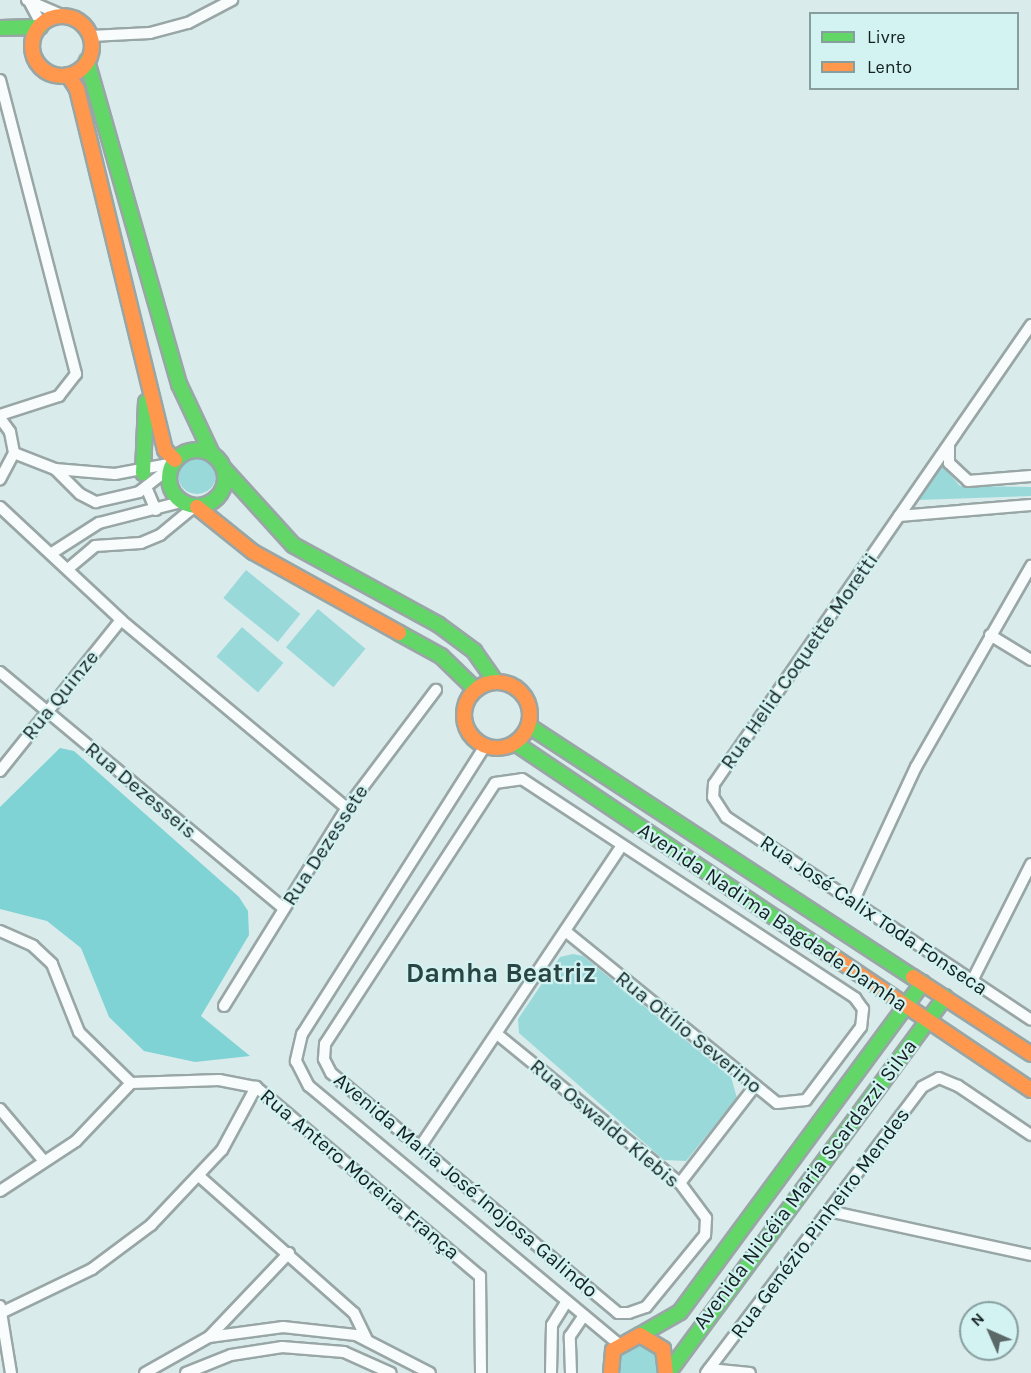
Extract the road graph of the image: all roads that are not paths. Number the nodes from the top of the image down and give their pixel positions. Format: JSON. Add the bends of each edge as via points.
{"nodes":[{"id":1,"x":28,"y":0,"type":"edge"},
{"id":2,"x":232,"y":0,"type":"edge"},
{"id":3,"x":64,"y":16,"type":"junction"},
{"id":4,"x":41,"y":26,"type":"junction"},
{"id":5,"x":4,"y":27,"type":"edge"},
{"id":6,"x":91,"y":36,"type":"junction"},
{"id":7,"x":32,"y":49,"type":"junction"},
{"id":8,"x":87,"y":62,"type":"junction"},
{"id":9,"x":68,"y":75,"type":"junction"},
{"id":10,"x":0,"y":80,"type":"edge"},
{"id":11,"x":1031,"y":325,"type":"edge"},
{"id":12,"x":150,"y":372,"type":"junction"},
{"id":13,"x":0,"y":417,"type":"edge"},
{"id":14,"x":950,"y":443,"type":"junction"},
{"id":15,"x":14,"y":453,"type":"junction"},
{"id":16,"x":212,"y":454,"type":"junction"},
{"id":17,"x":173,"y":464,"type":"junction"},
{"id":18,"x":55,"y":468,"type":"junction"},
{"id":19,"x":225,"y":470,"type":"junction"},
{"id":20,"x":1031,"y":476,"type":"edge"},
{"id":21,"x":0,"y":479,"type":"edge"},
{"id":22,"x":145,"y":480,"type":"junction"},
{"id":23,"x":191,"y":505,"type":"junction"},
{"id":24,"x":1031,"y":505,"type":"edge"},
{"id":25,"x":0,"y":507,"type":"edge"},
{"id":26,"x":156,"y":510,"type":"junction"},
{"id":27,"x":899,"y":516,"type":"junction"},
{"id":28,"x":52,"y":553,"type":"junction"},
{"id":29,"x":1031,"y":566,"type":"edge"},
{"id":30,"x":69,"y":568,"type":"junction"},
{"id":31,"x":121,"y":620,"type":"junction"},
{"id":32,"x":990,"y":635,"type":"junction"},
{"id":33,"x":1031,"y":660,"type":"edge"},
{"id":34,"x":0,"y":672,"type":"edge"},
{"id":35,"x":495,"y":681,"type":"junction"},
{"id":36,"x":475,"y":689,"type":"junction"},
{"id":37,"x":436,"y":690,"type":"dead end"},
{"id":38,"x":46,"y":711,"type":"junction"},
{"id":39,"x":529,"y":726,"type":"junction"},
{"id":40,"x":515,"y":744,"type":"junction"},
{"id":41,"x":485,"y":746,"type":"junction"},
{"id":42,"x":0,"y":771,"type":"edge"},
{"id":43,"x":510,"y":778,"type":"joint"},
{"id":44,"x":347,"y":808,"type":"junction"},
{"id":45,"x":717,"y":810,"type":"joint"},
{"id":46,"x":622,"y":845,"type":"junction"},
{"id":47,"x":1031,"y":864,"type":"edge"},
{"id":48,"x":854,"y":902,"type":"junction"},
{"id":49,"x":283,"y":908,"type":"junction"},
{"id":50,"x":0,"y":932,"type":"edge"},
{"id":51,"x":565,"y":932,"type":"junction"},
{"id":52,"x":972,"y":981,"type":"junction"},
{"id":53,"x":923,"y":983,"type":"junction"},
{"id":54,"x":945,"y":998,"type":"junction"},
{"id":55,"x":224,"y":1006,"type":"dead end"},
{"id":56,"x":906,"y":1006,"type":"junction"},
{"id":57,"x":1031,"y":1020,"type":"edge"},
{"id":58,"x":927,"y":1021,"type":"junction"},
{"id":59,"x":497,"y":1034,"type":"junction"},
{"id":60,"x":1031,"y":1054,"type":"edge"},
{"id":61,"x":131,"y":1083,"type":"junction"},
{"id":62,"x":755,"y":1086,"type":"junction"},
{"id":63,"x":256,"y":1087,"type":"junction"},
{"id":64,"x":1031,"y":1090,"type":"edge"},
{"id":65,"x":789,"y":1103,"type":"joint"},
{"id":66,"x":0,"y":1109,"type":"edge"},
{"id":67,"x":814,"y":1128,"type":"junction"},
{"id":68,"x":1031,"y":1135,"type":"edge"},
{"id":69,"x":835,"y":1144,"type":"junction"},
{"id":70,"x":420,"y":1148,"type":"junction"},
{"id":71,"x":44,"y":1161,"type":"junction"},
{"id":72,"x":199,"y":1176,"type":"junction"},
{"id":73,"x":680,"y":1183,"type":"junction"},
{"id":74,"x":0,"y":1191,"type":"edge"},
{"id":75,"x":828,"y":1211,"type":"junction"},
{"id":76,"x":706,"y":1218,"type":"joint"},
{"id":77,"x":736,"y":1232,"type":"junction"},
{"id":78,"x":757,"y":1248,"type":"junction"},
{"id":79,"x":289,"y":1253,"type":"junction"},
{"id":80,"x":1031,"y":1255,"type":"edge"},
{"id":81,"x":567,"y":1301,"type":"junction"},
{"id":82,"x":2,"y":1309,"type":"edge"},
{"id":83,"x":584,"y":1315,"type":"junction"},
{"id":84,"x":640,"y":1335,"type":"junction"},
{"id":85,"x":209,"y":1337,"type":"junction"},
{"id":86,"x":366,"y":1338,"type":"junction"},
{"id":87,"x":618,"y":1344,"type":"junction"},
{"id":88,"x":707,"y":1371,"type":"edge"},
{"id":89,"x":11,"y":1373,"type":"edge"},
{"id":90,"x":145,"y":1373,"type":"edge"},
{"id":91,"x":186,"y":1373,"type":"edge"},
{"id":92,"x":391,"y":1373,"type":"edge"},
{"id":93,"x":430,"y":1373,"type":"edge"},
{"id":94,"x":481,"y":1373,"type":"edge"},
{"id":95,"x":551,"y":1373,"type":"edge"},
{"id":96,"x":571,"y":1373,"type":"edge"},
{"id":97,"x":610,"y":1373,"type":"edge"},
{"id":98,"x":667,"y":1373,"type":"edge"},
{"id":99,"x":750,"y":1373,"type":"edge"}],
"edges":[{"from":1,"to":3,"type":"street"},
{"from":1,"to":4,"type":"street"},
{"from":2,"to":6,"type":"street","via":[[188,23],[150,33]]},
{"from":3,"to":4,"type":"street"},
{"from":3,"to":6,"type":"street","via":[[81,22]]},
{"from":4,"to":5,"type":"street"},
{"from":4,"to":7,"type":"street"},
{"from":5,"to":7,"type":"street"},
{"from":6,"to":8,"type":"street"},
{"from":7,"to":9,"type":"street","via":[[44,70]]},
{"from":8,"to":9,"type":"street"},
{"from":8,"to":16,"type":"street","via":[[179,384]]},
{"from":9,"to":12,"type":"street","via":[[77,89]]},
{"from":10,"to":13,"type":"street","via":[[76,374],[59,396]]},
{"from":11,"to":14,"type":"street","name":"Rua Helid Coquette Moretti"},
{"from":12,"to":17,"type":"street","via":[[165,450]]},
{"from":12,"to":22,"type":"street"},
{"from":13,"to":15,"type":"street","via":[[10,432]]},
{"from":14,"to":20,"type":"street","via":[[949,463],[968,481]]},
{"from":14,"to":27,"type":"street","name":"Rua Helid Coquette Moretti"},
{"from":15,"to":18,"type":"street"},
{"from":15,"to":21,"type":"street"},
{"from":16,"to":17,"type":"street","via":[[193,450]]},
{"from":16,"to":19,"type":"street"},
{"from":17,"to":22,"type":"street"},
{"from":17,"to":23,"type":"street","via":[[170,487]]},
{"from":18,"to":22,"type":"street"},
{"from":18,"to":22,"type":"street","via":[[88,501]]},
{"from":19,"to":23,"type":"street","via":[[216,499]]},
{"from":19,"to":35,"type":"street","via":[[293,545],[439,625],[474,651]]},
{"from":22,"to":26,"type":"street"},
{"from":23,"to":26,"type":"street"},
{"from":23,"to":30,"type":"street","via":[[160,535],[141,543],[95,546]]},
{"from":23,"to":36,"type":"street","via":[[253,552],[441,656]]},
{"from":24,"to":27,"type":"street"},
{"from":25,"to":28,"type":"street"},
{"from":26,"to":28,"type":"street","via":[[99,523]]},
{"from":27,"to":45,"type":"street","name":"Rua Helid Coquette Moretti","via":[[714,784]]},
{"from":28,"to":30,"type":"street"},
{"from":29,"to":32,"type":"street"},
{"from":30,"to":31,"type":"street"},
{"from":31,"to":38,"type":"street","name":"Rua Quinze"},
{"from":31,"to":44,"type":"street"},
{"from":32,"to":33,"type":"street"},
{"from":32,"to":48,"type":"street","via":[[916,767]]},
{"from":34,"to":38,"type":"street","name":"Rua Dezesseis"},
{"from":35,"to":36,"type":"street"},
{"from":35,"to":39,"type":"street","via":[[524,694]]},
{"from":36,"to":41,"type":"street","via":[[464,721]]},
{"from":37,"to":44,"type":"street","name":"Rua Dezessete"},
{"from":38,"to":42,"type":"street","name":"Rua Quinze"},
{"from":38,"to":49,"type":"street","name":"Rua Dezesseis"},
{"from":39,"to":40,"type":"street"},
{"from":39,"to":53,"type":"street","name":"Avenida Nadima Bagdade Damha"},
{"from":40,"to":41,"type":"street"},
{"from":40,"to":56,"type":"street","name":"Avenida Nadima Bagdade Damha"},
{"from":41,"to":81,"type":"street","via":[[302,1034],[296,1061],[309,1086]]},
{"from":43,"to":46,"type":"street","name":"Avenida Nadima Bagdade Damha","via":[[522,779]]},
{"from":43,"to":70,"type":"street","name":"Avenida Maria José Inojosa Galindo","via":[[495,783],[325,1044],[331,1073]]},
{"from":44,"to":49,"type":"street","name":"Rua Dezessete"},
{"from":45,"to":48,"type":"street","name":"Rua José Calix Toda Fonseca"},
{"from":46,"to":51,"type":"street"},
{"from":46,"to":65,"type":"street","name":"Avenida Nadima Bagdade Damha","via":[[855,999],[862,1009],[861,1028],[806,1100]]},
{"from":47,"to":52,"type":"street"},
{"from":48,"to":52,"type":"street","name":"Rua José Calix Toda Fonseca"},
{"from":49,"to":55,"type":"street","name":"Rua Dezessete"},
{"from":50,"to":61,"type":"street","via":[[33,946],[52,964],[79,1032]]},
{"from":51,"to":59,"type":"street"},
{"from":51,"to":62,"type":"street","name":"Rua Otílio Severino"},
{"from":52,"to":57,"type":"street","name":"Rua José Calix Toda Fonseca"},
{"from":53,"to":54,"type":"street","name":"Avenida Nadima Bagdade Damha"},
{"from":53,"to":56,"type":"street","name":"Avenida Nilcéia Maria Scardazzi Silva"},
{"from":54,"to":58,"type":"street","name":"Avenida Nilcéia Maria Scardazzi Silva"},
{"from":54,"to":60,"type":"street","name":"Avenida Nadima Bagdade Damha"},
{"from":56,"to":58,"type":"street","name":"Avenida Nadima Bagdade Damha"},
{"from":56,"to":67,"type":"street","name":"Avenida Nilcéia Maria Scardazzi Silva"},
{"from":58,"to":64,"type":"street","name":"Avenida Nadima Bagdade Damha"},
{"from":58,"to":69,"type":"street","name":"Avenida Nilcéia Maria Scardazzi Silva"},
{"from":59,"to":70,"type":"street"},
{"from":59,"to":73,"type":"street","name":"Rua Oswaldo Klebis"},
{"from":61,"to":63,"type":"street","name":"Rua Antero Moreira França","via":[[219,1080]]},
{"from":61,"to":71,"type":"street","via":[[100,1120]]},
{"from":62,"to":65,"type":"street","name":"Rua Otílio Severino","via":[[777,1103]]},
{"from":62,"to":73,"type":"street"},
{"from":63,"to":72,"type":"street","via":[[234,1131]]},
{"from":63,"to":94,"type":"street","name":"Rua Antero Moreira França","via":[[480,1276]]},
{"from":66,"to":71,"type":"street"},
{"from":67,"to":69,"type":"street"},
{"from":67,"to":77,"type":"street","name":"Avenida Nilcéia Maria Scardazzi Silva"},
{"from":68,"to":75,"type":"street","name":"Rua Genézio Pinheiro Mendes","via":[[939,1078],[922,1087]]},
{"from":69,"to":78,"type":"street","name":"Avenida Nilcéia Maria Scardazzi Silva"},
{"from":70,"to":76,"type":"street","name":"Avenida Maria José Inojosa Galindo","via":[[618,1313],[629,1313],[654,1298],[705,1234]]},
{"from":71,"to":74,"type":"street"},
{"from":72,"to":79,"type":"street"},
{"from":72,"to":82,"type":"street","via":[[151,1226],[92,1269]]},
{"from":73,"to":76,"type":"street","name":"Rua Oswaldo Klebis"},
{"from":75,"to":80,"type":"street"},
{"from":75,"to":88,"type":"street","name":"Rua Genézio Pinheiro Mendes"},
{"from":77,"to":78,"type":"street"},
{"from":77,"to":84,"type":"street","name":"Avenida Nilcéia Maria Scardazzi Silva","via":[[680,1312]]},
{"from":78,"to":98,"type":"street","name":"Avenida Nilcéia Maria Scardazzi Silva"},
{"from":79,"to":85,"type":"street"},
{"from":79,"to":86,"type":"street","via":[[359,1318]]},
{"from":81,"to":83,"type":"street"},
{"from":81,"to":95,"type":"street","via":[[552,1325]]},
{"from":82,"to":89,"type":"street"},
{"from":83,"to":87,"type":"street"},
{"from":83,"to":96,"type":"street","via":[[570,1336]]},
{"from":84,"to":87,"type":"street","name":"Avenida Nilcéia Maria Scardazzi Silva"},
{"from":84,"to":98,"type":"street","via":[[663,1349]]},
{"from":85,"to":86,"type":"street","via":[[308,1327]]},
{"from":85,"to":90,"type":"street"},
{"from":86,"to":93,"type":"street"},
{"from":87,"to":97,"type":"street","via":[[610,1358]]},
{"from":88,"to":99,"type":"street"},
{"from":91,"to":92,"type":"street","via":[[231,1355],[282,1347],[344,1352]]}]}
